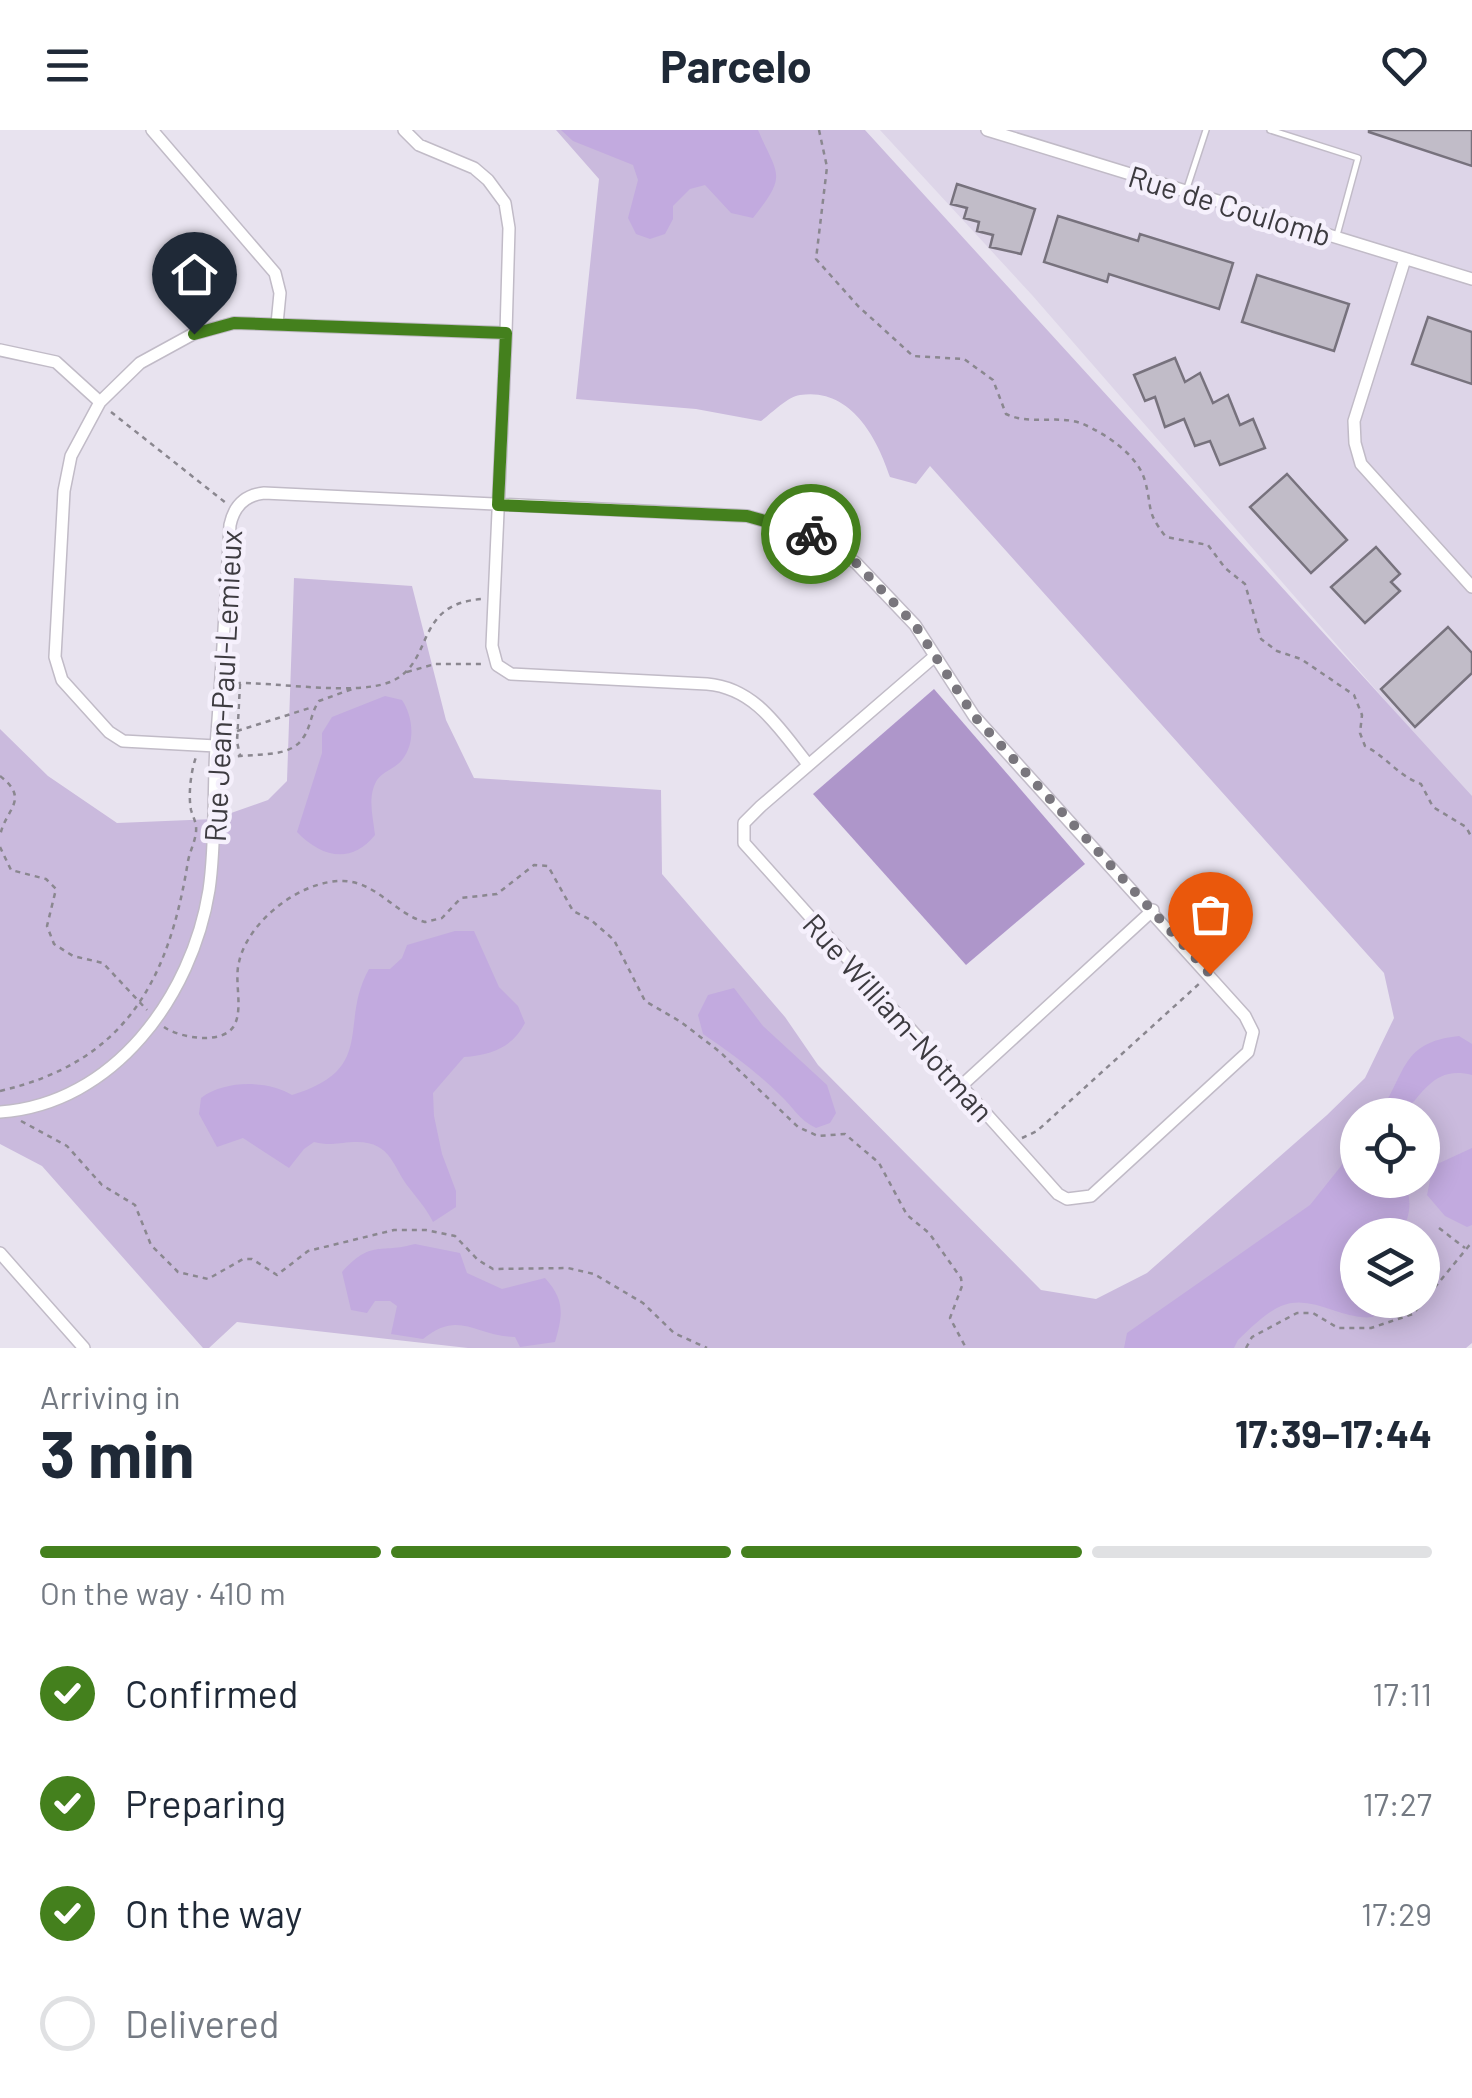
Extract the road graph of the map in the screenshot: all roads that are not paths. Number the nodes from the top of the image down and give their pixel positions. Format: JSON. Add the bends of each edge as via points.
{"nodes":[{"id":1,"x":152,"y":130,"type":"edge"},
{"id":2,"x":404,"y":130,"type":"edge"},
{"id":3,"x":988,"y":130,"type":"edge"},
{"id":4,"x":1206,"y":130,"type":"edge"},
{"id":5,"x":1270,"y":130,"type":"edge"},
{"id":6,"x":1186,"y":191,"type":"junction"},
{"id":7,"x":1336,"y":238,"type":"junction"},
{"id":8,"x":1405,"y":259,"type":"junction"},
{"id":9,"x":1472,"y":280,"type":"edge"},
{"id":10,"x":277,"y":324,"type":"junction"},
{"id":11,"x":506,"y":333,"type":"junction"},
{"id":12,"x":0,"y":350,"type":"edge"},
{"id":13,"x":100,"y":402,"type":"junction"},
{"id":14,"x":498,"y":505,"type":"junction"},
{"id":15,"x":1472,"y":587,"type":"edge"},
{"id":16,"x":935,"y":656,"type":"junction"},
{"id":17,"x":216,"y":746,"type":"junction"},
{"id":18,"x":807,"y":763,"type":"junction"},
{"id":19,"x":1154,"y":910,"type":"junction"},
{"id":20,"x":1253,"y":1032,"type":"joint"},
{"id":21,"x":960,"y":1087,"type":"junction"},
{"id":22,"x":6,"y":1111,"type":"edge"},
{"id":23,"x":0,"y":1253,"type":"edge"},
{"id":24,"x":84,"y":1348,"type":"edge"}],
"edges":[{"from":1,"to":10,"type":"street","via":[[275,273]]},
{"from":2,"to":11,"type":"street","via":[[420,145],[474,168],[505,203]]},
{"from":3,"to":6,"type":"street","name":"Rue de Coulomb"},
{"from":4,"to":6,"type":"lane"},
{"from":5,"to":7,"type":"lane","via":[[1358,158]]},
{"from":6,"to":7,"type":"street","name":"Rue de Coulomb"},
{"from":7,"to":8,"type":"street","name":"Rue de Coulomb"},
{"from":8,"to":9,"type":"street","name":"Rue de Coulomb"},
{"from":8,"to":15,"type":"street","via":[[1354,422],[1354,442],[1361,464]]},
{"from":10,"to":11,"type":"street"},
{"from":10,"to":13,"type":"street","via":[[234,323],[164,348]]},
{"from":11,"to":14,"type":"street"},
{"from":12,"to":13,"type":"street","via":[[56,362]]},
{"from":13,"to":17,"type":"street","via":[[79,437],[64,491],[58,674],[123,741]]},
{"from":14,"to":16,"type":"street","name":"Rue Jean-Paul-Lemieux","via":[[747,516],[798,528],[856,563]]},
{"from":14,"to":17,"type":"street","name":"Rue Jean-Paul-Lemieux","via":[[247,497],[230,525]]},
{"from":14,"to":18,"type":"street","via":[[494,659],[511,674],[736,689],[760,706]]},
{"from":16,"to":18,"type":"street","name":"Rue William-Notman"},
{"from":16,"to":19,"type":"street","name":"Rue Jean-Paul-Lemieux","via":[[974,716]]},
{"from":17,"to":22,"type":"street","name":"Rue Jean-Paul-Lemieux","via":[[209,889],[173,995],[115,1064],[63,1096]]},
{"from":18,"to":21,"type":"street","name":"Rue William-Notman","via":[[744,823],[744,843]]},
{"from":19,"to":20,"type":"street","name":"Rue Jean-Paul-Lemieux"},
{"from":19,"to":21,"type":"street"},
{"from":20,"to":21,"type":"street","name":"Rue William-Notman","via":[[1248,1052],[1090,1196],[1067,1200],[1058,1194]]},
{"from":23,"to":24,"type":"street"}]}
